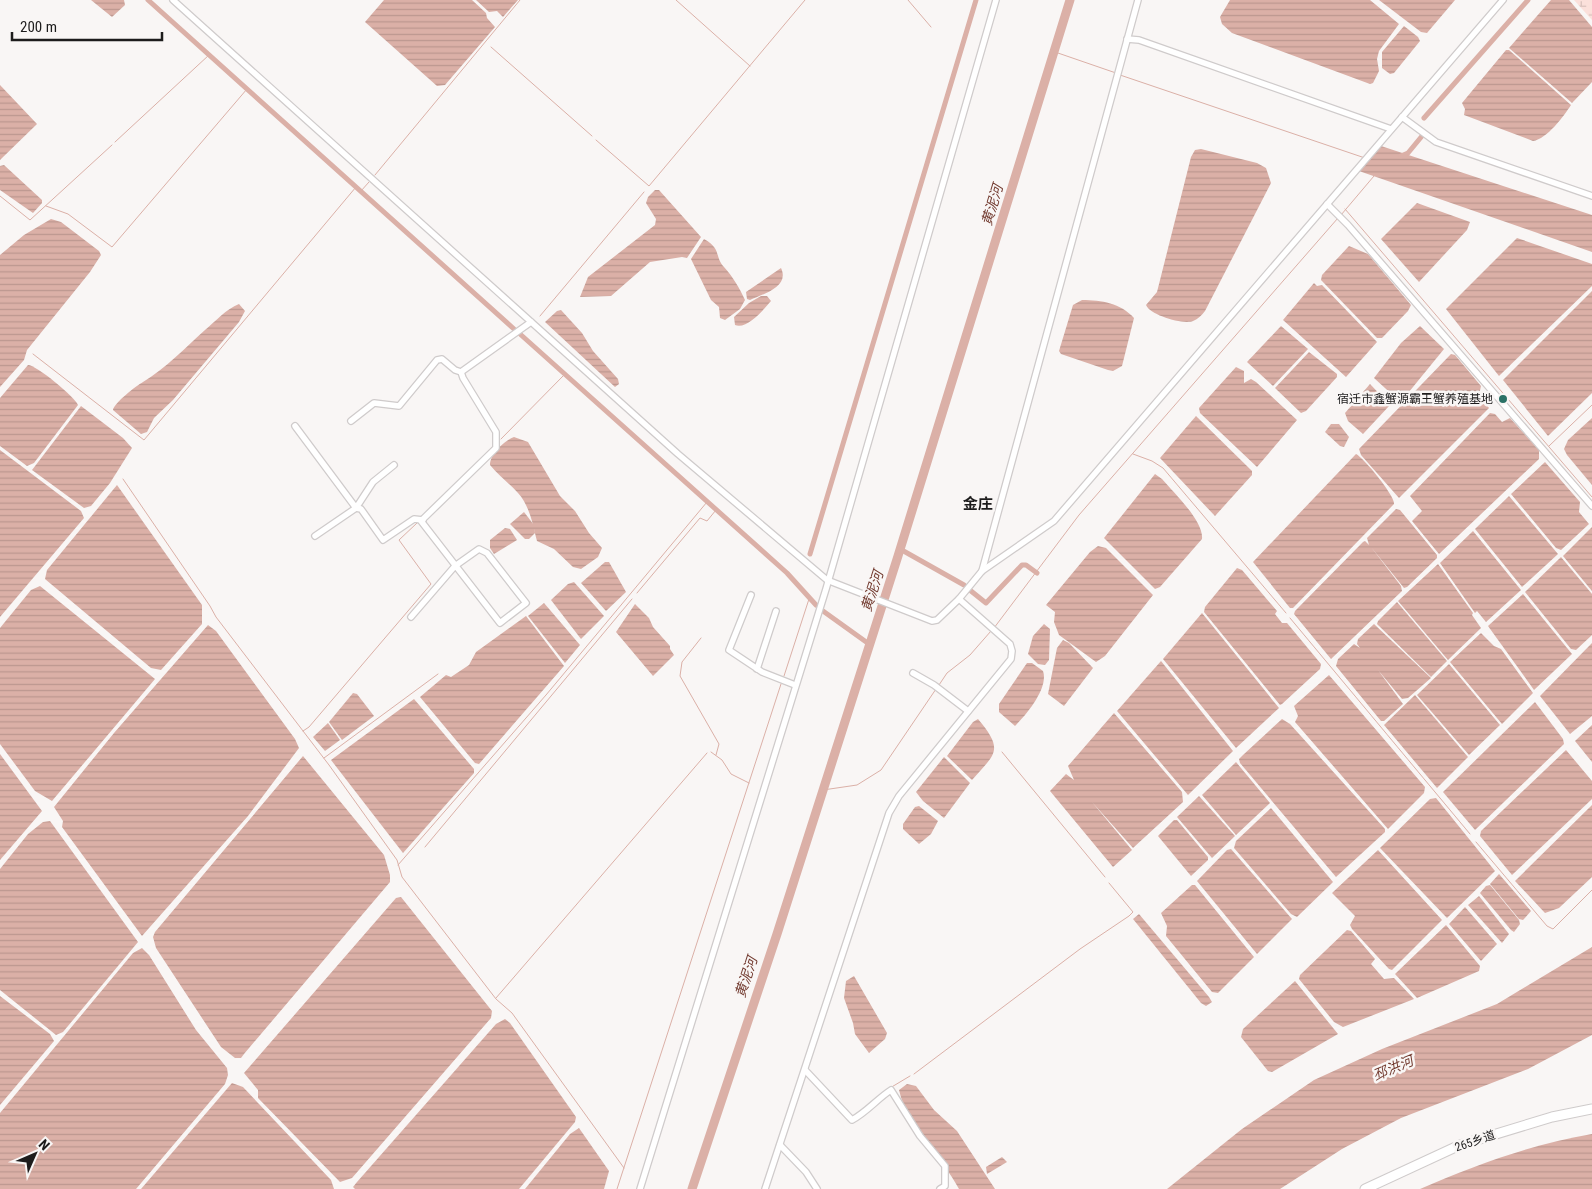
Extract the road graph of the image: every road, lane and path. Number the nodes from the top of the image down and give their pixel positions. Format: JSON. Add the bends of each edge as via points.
{"nodes":[{"id":1,"x":173,"y":0,"type":"edge"},
{"id":2,"x":996,"y":0,"type":"edge"},
{"id":3,"x":1138,"y":0,"type":"edge"},
{"id":4,"x":1503,"y":0,"type":"edge"},
{"id":5,"x":1127,"y":39,"type":"junction"},
{"id":6,"x":1402,"y":117,"type":"junction"},
{"id":7,"x":1391,"y":129,"type":"junction"},
{"id":8,"x":1592,"y":196,"type":"edge"},
{"id":9,"x":1327,"y":204,"type":"junction"},
{"id":10,"x":531,"y":322,"type":"junction"},
{"id":11,"x":461,"y":372,"type":"junction"},
{"id":12,"x":351,"y":421,"type":"dead end"},
{"id":13,"x":295,"y":426,"type":"dead end"},
{"id":14,"x":394,"y":465,"type":"dead end"},
{"id":15,"x":1592,"y":506,"type":"edge"},
{"id":16,"x":356,"y":508,"type":"junction"},
{"id":17,"x":423,"y":520,"type":"junction"},
{"id":18,"x":315,"y":536,"type":"dead end"},
{"id":19,"x":455,"y":566,"type":"junction"},
{"id":20,"x":982,"y":571,"type":"junction"},
{"id":21,"x":827,"y":580,"type":"junction"},
{"id":22,"x":752,"y":595,"type":"dead end"},
{"id":23,"x":959,"y":599,"type":"junction"},
{"id":24,"x":776,"y":611,"type":"dead end"},
{"id":25,"x":411,"y":617,"type":"dead end"},
{"id":26,"x":757,"y":668,"type":"junction"},
{"id":27,"x":913,"y":673,"type":"dead end"},
{"id":28,"x":795,"y":685,"type":"junction"},
{"id":29,"x":968,"y":711,"type":"junction"},
{"id":30,"x":804,"y":1070,"type":"junction"},
{"id":31,"x":1592,"y":1108,"type":"edge"},
{"id":32,"x":780,"y":1145,"type":"junction"},
{"id":33,"x":640,"y":1189,"type":"edge"},
{"id":34,"x":765,"y":1189,"type":"edge"},
{"id":35,"x":817,"y":1189,"type":"edge"},
{"id":36,"x":940,"y":1189,"type":"edge"},
{"id":37,"x":1365,"y":1189,"type":"edge"}],
"edges":[{"from":1,"to":10,"type":"street"},
{"from":2,"to":21,"type":"street"},
{"from":3,"to":5,"type":"street"},
{"from":4,"to":6,"type":"street"},
{"from":5,"to":7,"type":"street","via":[[1139,40]]},
{"from":5,"to":20,"type":"street"},
{"from":6,"to":7,"type":"street"},
{"from":6,"to":8,"type":"street","via":[[1436,142]]},
{"from":7,"to":9,"type":"street"},
{"from":9,"to":15,"type":"street"},
{"from":9,"to":20,"type":"street","via":[[1054,521]]},
{"from":10,"to":11,"type":"street"},
{"from":10,"to":21,"type":"street","via":[[678,454]]},
{"from":11,"to":12,"type":"street","via":[[442,359],[437,360],[399,406],[374,403]]},
{"from":11,"to":17,"type":"street","via":[[496,432],[496,448]]},
{"from":13,"to":16,"type":"street"},
{"from":14,"to":16,"type":"street","via":[[373,482]]},
{"from":16,"to":17,"type":"street","via":[[361,509],[383,540],[414,519]]},
{"from":16,"to":18,"type":"street"},
{"from":17,"to":19,"type":"street","via":[[421,522]]},
{"from":19,"to":19,"type":"street","via":[[500,623],[526,603],[484,550],[479,549]]},
{"from":19,"to":25,"type":"street"},
{"from":20,"to":23,"type":"street"},
{"from":21,"to":23,"type":"street","via":[[937,620]]},
{"from":21,"to":28,"type":"street"},
{"from":22,"to":26,"type":"street","via":[[729,650]]},
{"from":23,"to":29,"type":"street","via":[[1004,637],[1012,651],[1011,659]]},
{"from":24,"to":26,"type":"street"},
{"from":26,"to":28,"type":"street"},
{"from":27,"to":29,"type":"street"},
{"from":28,"to":33,"type":"street"},
{"from":29,"to":30,"type":"street","via":[[899,796],[889,813]]},
{"from":30,"to":32,"type":"street"},
{"from":30,"to":36,"type":"street","via":[[852,1120],[864,1114],[877,1098],[891,1090],[920,1136],[945,1166],[945,1186]]},
{"from":31,"to":37,"type":"street","name":"265乡道","via":[[1552,1116],[1460,1145]]},
{"from":32,"to":34,"type":"street"},
{"from":32,"to":35,"type":"street","via":[[806,1172]]}]}
